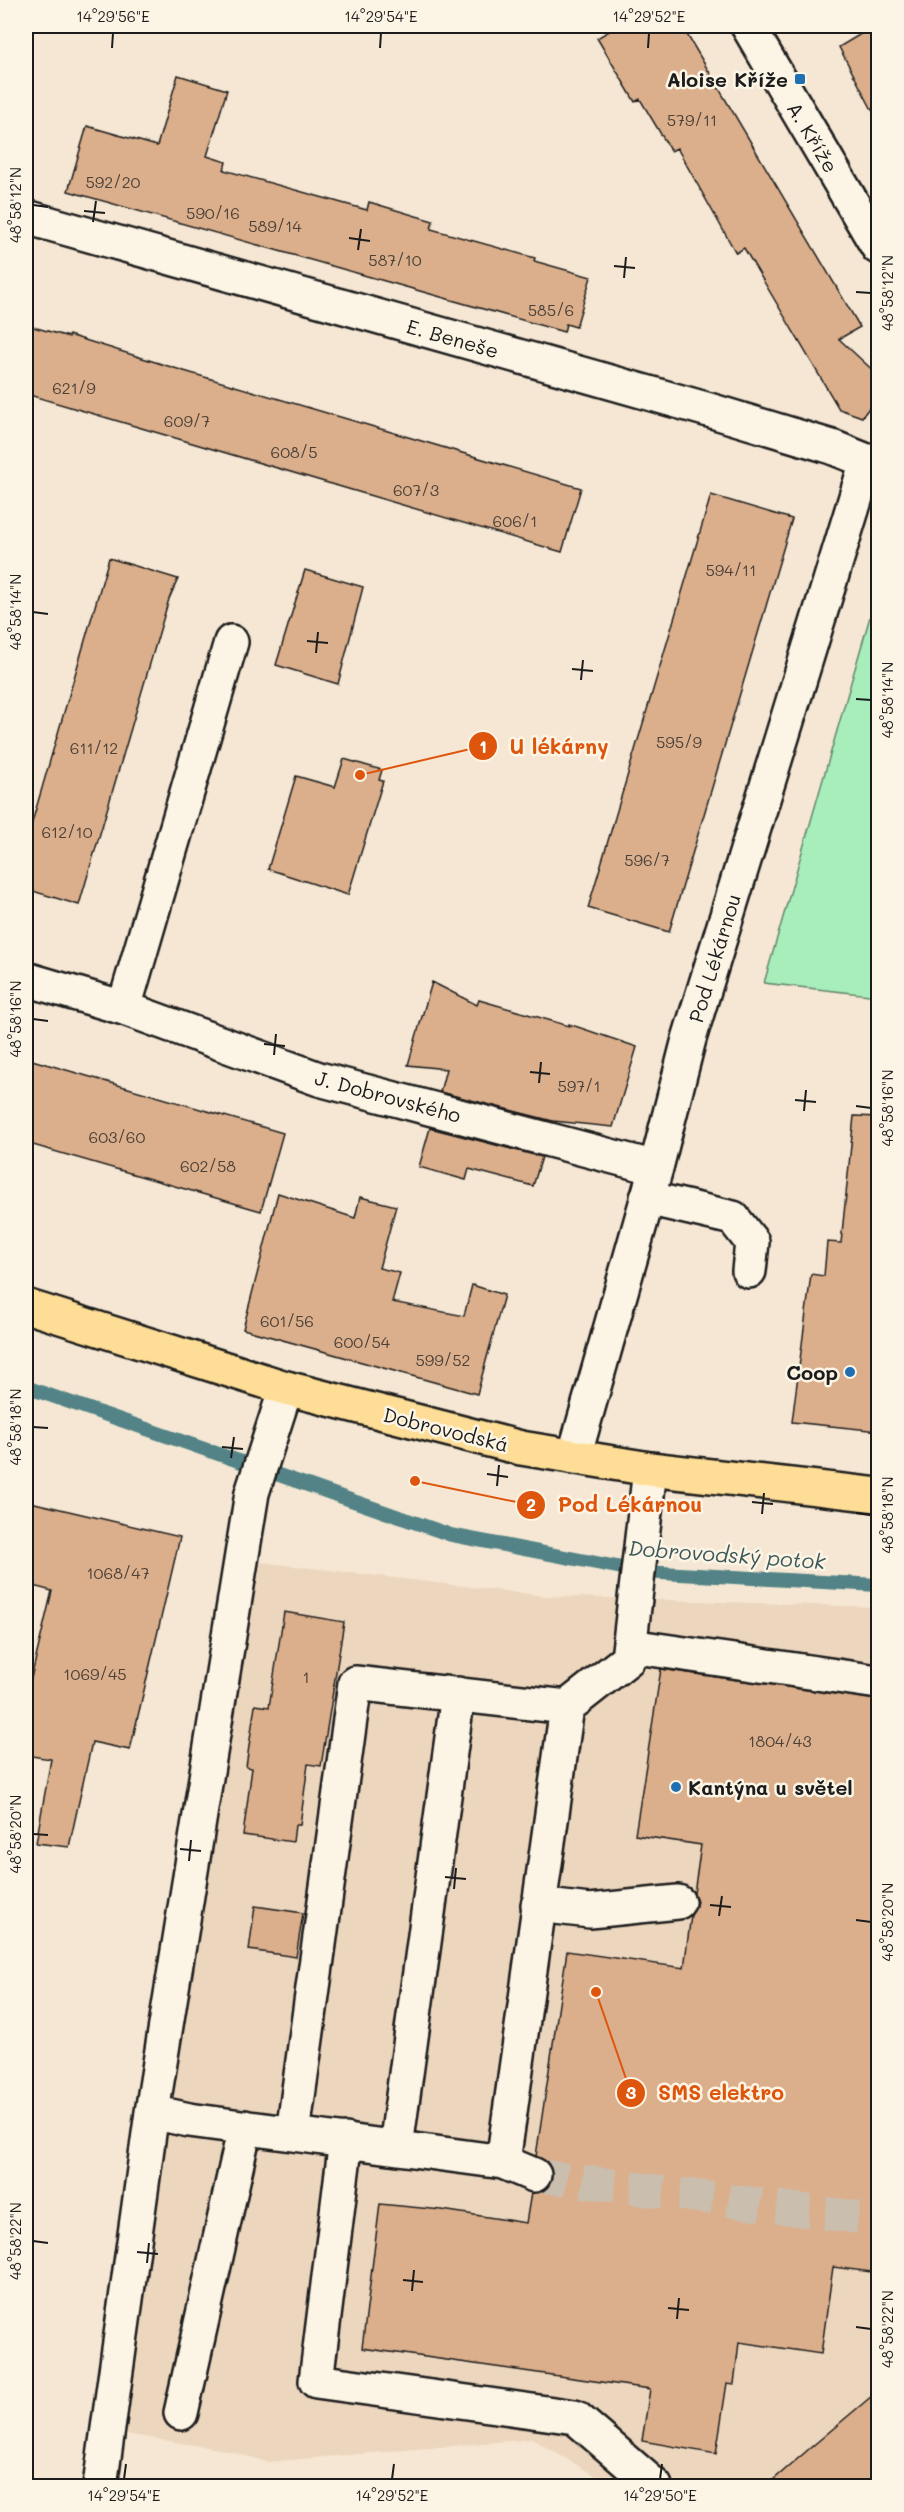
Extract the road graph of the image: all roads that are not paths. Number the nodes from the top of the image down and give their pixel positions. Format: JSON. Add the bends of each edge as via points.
{"nodes":[{"id":1,"x":748,"y":26,"type":"edge"},
{"id":2,"x":26,"y":218,"type":"edge"},
{"id":3,"x":879,"y":247,"type":"edge"},
{"id":4,"x":873,"y":461,"type":"edge"},
{"id":5,"x":231,"y":642,"type":"dead end"},
{"id":6,"x":26,"y":979,"type":"edge"},
{"id":7,"x":124,"y":1008,"type":"junction"},
{"id":8,"x":652,"y":1183,"type":"junction"},
{"id":9,"x":749,"y":1270,"type":"dead end"},
{"id":10,"x":26,"y":1305,"type":"edge"},
{"id":11,"x":286,"y":1388,"type":"junction"},
{"id":12,"x":574,"y":1457,"type":"junction"},
{"id":13,"x":650,"y":1469,"type":"junction"},
{"id":14,"x":879,"y":1495,"type":"edge"},
{"id":15,"x":630,"y":1646,"type":"junction"},
{"id":16,"x":879,"y":1682,"type":"edge"},
{"id":17,"x":458,"y":1694,"type":"junction"},
{"id":18,"x":567,"y":1707,"type":"junction"},
{"id":19,"x":678,"y":1902,"type":"dead end"},
{"id":20,"x":538,"y":1905,"type":"junction"},
{"id":21,"x":152,"y":2112,"type":"junction"},
{"id":22,"x":245,"y":2127,"type":"junction"},
{"id":23,"x":293,"y":2133,"type":"junction"},
{"id":24,"x":346,"y":2140,"type":"junction"},
{"id":25,"x":396,"y":2147,"type":"junction"},
{"id":26,"x":503,"y":2162,"type":"junction"},
{"id":27,"x":534,"y":2175,"type":"tunnel mouth"},
{"id":28,"x":181,"y":2414,"type":"dead end"},
{"id":29,"x":100,"y":2487,"type":"edge"},
{"id":30,"x":655,"y":2487,"type":"edge"}],
"edges":[{"from":1,"to":3,"type":"street","name":"A. Kříže"},
{"from":2,"to":4,"type":"street","name":"E. Beneše","via":[[708,410]]},
{"from":4,"to":8,"type":"street","name":"Pod Lékárnou","via":[[689,1038]]},
{"from":5,"to":7,"type":"street"},
{"from":6,"to":7,"type":"street","name":"J. Dobrovského"},
{"from":7,"to":8,"type":"street","name":"J. Dobrovského","via":[[319,1079]]},
{"from":8,"to":9,"type":"street","name":"J. Dobrovského","via":[[733,1218],[752,1242]]},
{"from":8,"to":12,"type":"street","name":"Pod Lékárnou"},
{"from":10,"to":11,"type":"main road","name":"Dobrovodská"},
{"from":11,"to":12,"type":"main road","name":"Dobrovodská","via":[[521,1448]]},
{"from":11,"to":21,"type":"street","via":[[252,1493]]},
{"from":12,"to":13,"type":"main road","name":"Dobrovodská"},
{"from":13,"to":14,"type":"main road","name":"Dobrovodská"},
{"from":13,"to":15,"type":"street"},
{"from":15,"to":16,"type":"street"},
{"from":15,"to":18,"type":"street","via":[[628,1659]]},
{"from":17,"to":18,"type":"street"},
{"from":17,"to":23,"type":"street","via":[[355,1683]]},
{"from":17,"to":25,"type":"street"},
{"from":18,"to":20,"type":"street"},
{"from":19,"to":20,"type":"street","via":[[590,1911]]},
{"from":20,"to":26,"type":"street"},
{"from":21,"to":22,"type":"street"},
{"from":21,"to":29,"type":"street"},
{"from":22,"to":23,"type":"street"},
{"from":22,"to":28,"type":"street"},
{"from":23,"to":24,"type":"street"},
{"from":24,"to":25,"type":"street"},
{"from":24,"to":30,"type":"street","via":[[316,2381],[575,2417]]},
{"from":25,"to":26,"type":"street"},
{"from":26,"to":27,"type":"street"}]}
